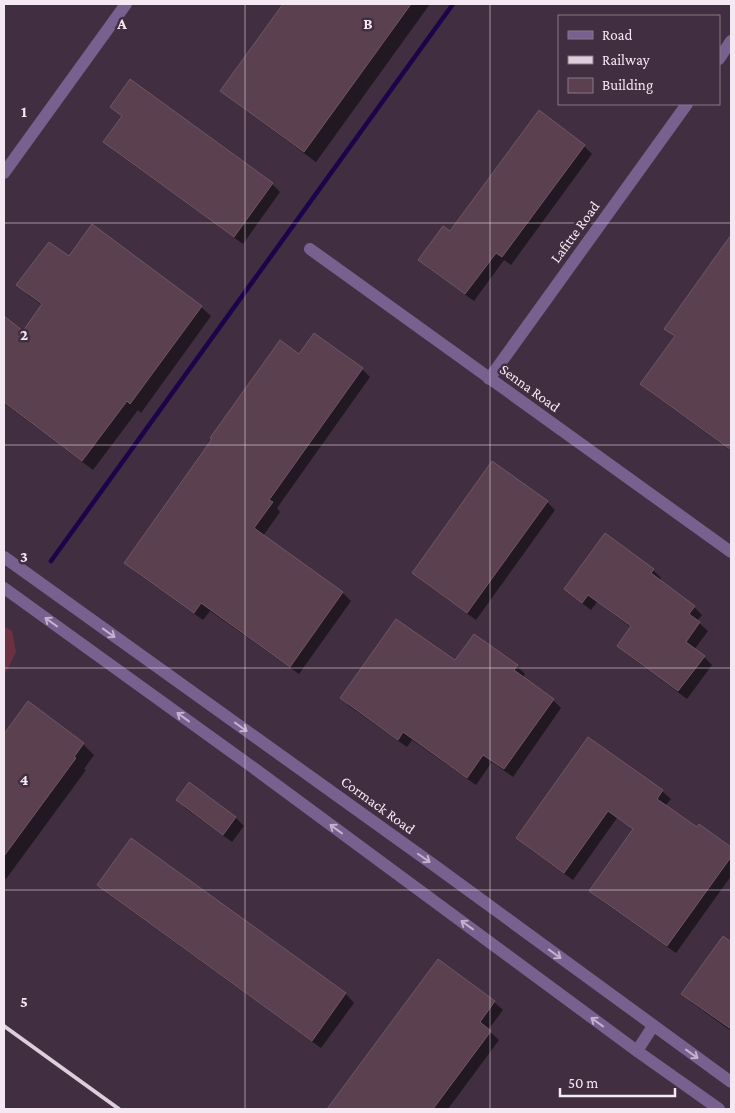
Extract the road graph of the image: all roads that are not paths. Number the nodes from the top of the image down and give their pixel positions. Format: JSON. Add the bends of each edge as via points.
{"nodes":[{"id":1,"x":126,"y":4,"type":"edge"},
{"id":2,"x":731,"y":41,"type":"edge"},
{"id":3,"x":720,"y":58,"type":"edge"},
{"id":4,"x":685,"y":105,"type":"edge"},
{"id":5,"x":4,"y":173,"type":"edge"},
{"id":6,"x":310,"y":249,"type":"dead end"},
{"id":7,"x":489,"y":379,"type":"junction"},
{"id":8,"x":731,"y":552,"type":"edge"},
{"id":9,"x":4,"y":557,"type":"edge"},
{"id":10,"x":4,"y":588,"type":"edge"},
{"id":11,"x":653,"y":1026,"type":"junction"},
{"id":12,"x":637,"y":1050,"type":"junction"},
{"id":13,"x":731,"y":1082,"type":"edge"},
{"id":14,"x":719,"y":1109,"type":"edge"}],
"edges":[{"from":1,"to":5,"type":"street"},
{"from":2,"to":3,"type":"street"},
{"from":4,"to":7,"type":"street","name":"Lafitte Road"},
{"from":6,"to":7,"type":"street","name":"Senna Road"},
{"from":7,"to":8,"type":"street","name":"Senna Road"},
{"from":9,"to":11,"type":"street","name":"Cormack Road","one_way":true},
{"from":12,"to":10,"type":"street","one_way":true},
{"from":11,"to":12,"type":"street"},
{"from":11,"to":13,"type":"street","name":"Cormack Road","one_way":true},
{"from":12,"to":14,"type":"street"}]}
